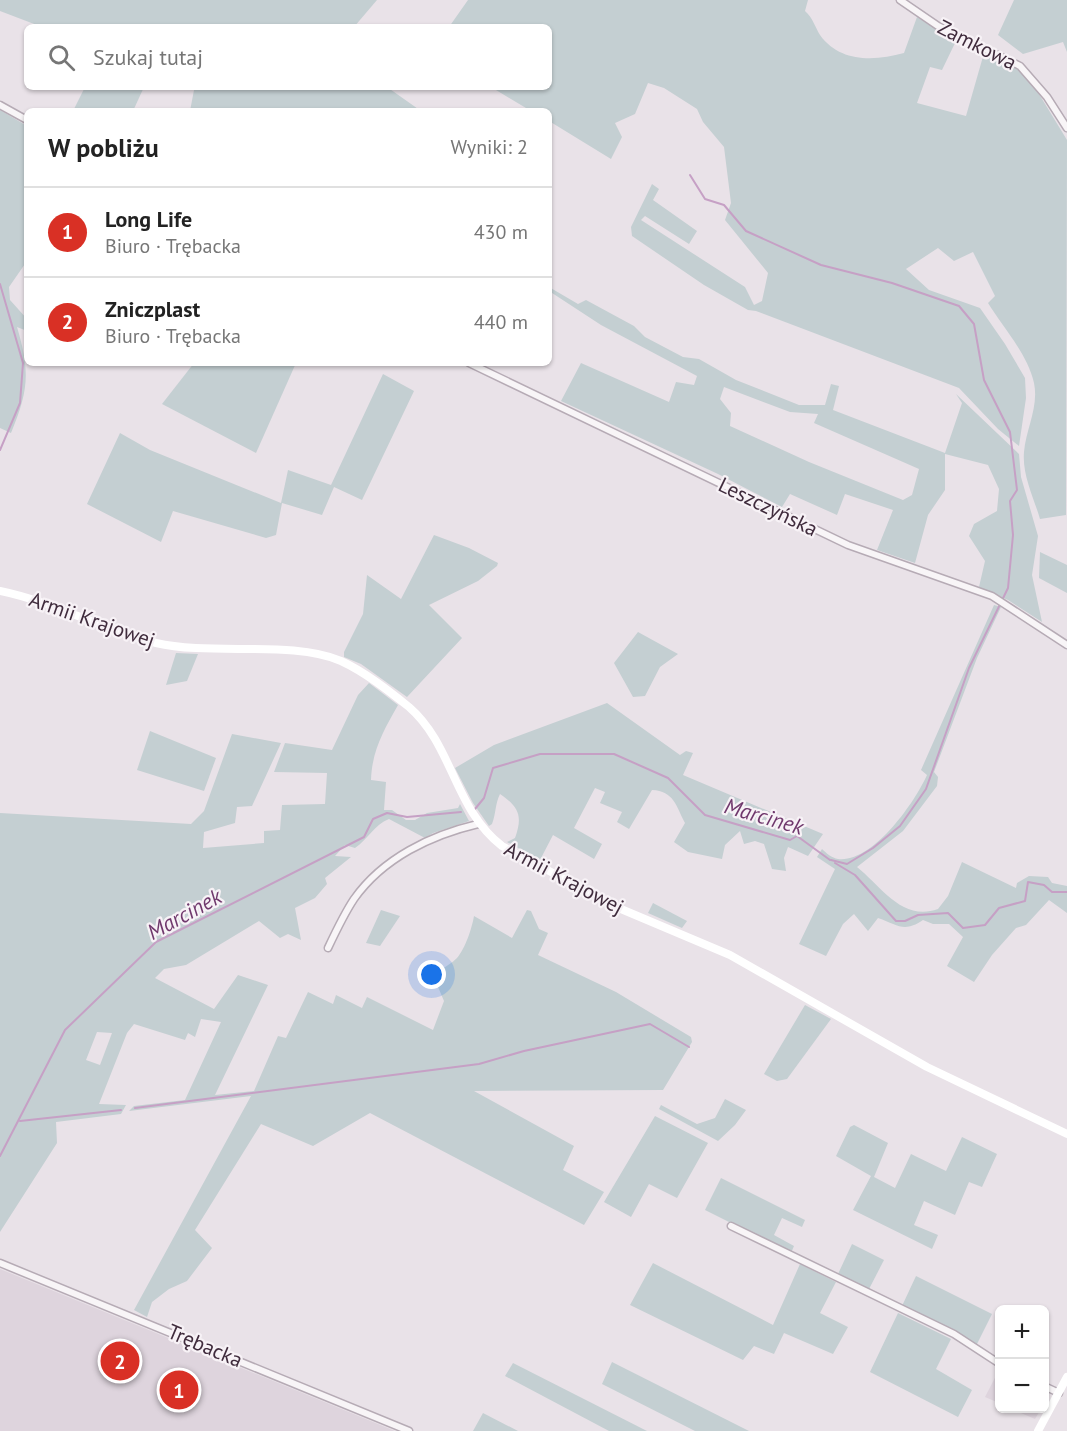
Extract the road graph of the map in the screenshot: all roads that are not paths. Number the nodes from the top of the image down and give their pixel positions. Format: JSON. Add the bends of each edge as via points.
{"nodes":[{"id":1,"x":900,"y":0,"type":"edge"},
{"id":2,"x":0,"y":105,"type":"edge"},
{"id":3,"x":24,"y":118,"type":"edge"},
{"id":4,"x":1067,"y":128,"type":"edge"},
{"id":5,"x":475,"y":366,"type":"edge"},
{"id":6,"x":0,"y":591,"type":"edge"},
{"id":7,"x":1067,"y":645,"type":"edge"},
{"id":8,"x":478,"y":824,"type":"junction"},
{"id":9,"x":328,"y":948,"type":"dead end"},
{"id":10,"x":1067,"y":1134,"type":"edge"},
{"id":11,"x":731,"y":1226,"type":"dead end"},
{"id":12,"x":0,"y":1263,"type":"edge"},
{"id":13,"x":995,"y":1361,"type":"edge"},
{"id":14,"x":1067,"y":1377,"type":"edge"},
{"id":15,"x":1049,"y":1388,"type":"edge"},
{"id":16,"x":1059,"y":1393,"type":"junction"},
{"id":17,"x":409,"y":1431,"type":"edge"},
{"id":18,"x":1038,"y":1431,"type":"edge"}],
"edges":[{"from":1,"to":4,"type":"street","name":"Zamkowa","via":[[938,26],[1020,66]]},
{"from":2,"to":3,"type":"street"},
{"from":5,"to":7,"type":"street","name":"Leszczyńska","via":[[848,545],[996,599]]},
{"from":6,"to":8,"type":"street","name":"Armii Krajowej","via":[[159,643],[195,649],[297,651],[341,661],[410,708],[425,725]]},
{"from":8,"to":9,"type":"street","via":[[444,833],[392,862],[354,899]]},
{"from":8,"to":10,"type":"street","name":"Armii Krajowej","via":[[510,851],[582,890],[730,955],[927,1067]]},
{"from":11,"to":13,"type":"street","via":[[954,1334]]},
{"from":12,"to":17,"type":"street","name":"Trębacka"},
{"from":14,"to":16,"type":"street"},
{"from":15,"to":16,"type":"street"},
{"from":16,"to":18,"type":"street"}]}
